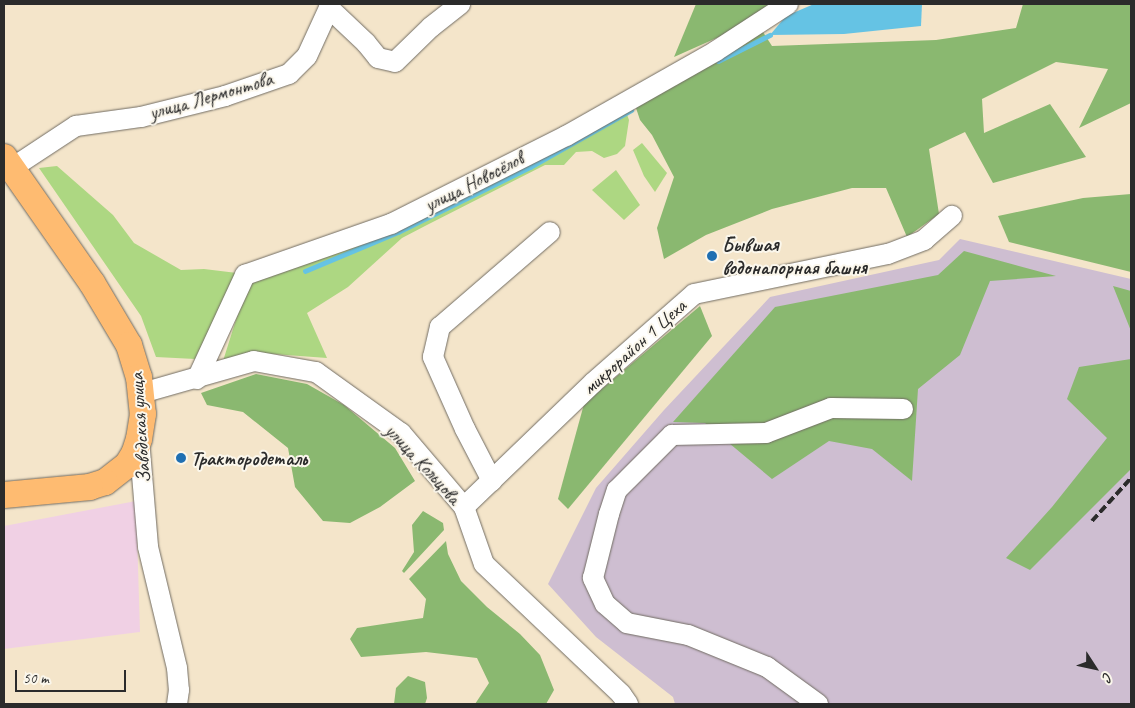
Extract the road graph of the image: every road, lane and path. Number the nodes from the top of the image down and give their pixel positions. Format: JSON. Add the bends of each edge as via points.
{"nodes":[{"id":1,"x":460,"y":4,"type":"edge"},
{"id":2,"x":788,"y":4,"type":"edge"},
{"id":3,"x":329,"y":6,"type":"edge"},
{"id":4,"x":8,"y":163,"type":"edge"},
{"id":5,"x":952,"y":216,"type":"dead end"},
{"id":6,"x":550,"y":232,"type":"dead end"},
{"id":7,"x":197,"y":379,"type":"junction"},
{"id":8,"x":142,"y":394,"type":"junction"},
{"id":9,"x":904,"y":409,"type":"dead end"},
{"id":10,"x":139,"y":439,"type":"junction"},
{"id":11,"x":492,"y":481,"type":"junction"},
{"id":12,"x":4,"y":495,"type":"edge"},
{"id":13,"x":464,"y":507,"type":"junction"},
{"id":14,"x":177,"y":704,"type":"edge"},
{"id":15,"x":628,"y":704,"type":"edge"},
{"id":16,"x":818,"y":704,"type":"edge"}],
"edges":[{"from":1,"to":3,"type":"street","name":"улица Лермонтова","via":[[431,26],[395,62],[378,58]]},
{"from":2,"to":7,"type":"street","name":"улица Новосёлов","via":[[716,51],[582,127],[391,224],[245,275]]},
{"from":3,"to":4,"type":"street","name":"улица Лермонтова","via":[[307,56],[289,74],[206,100],[140,116],[76,126]]},
{"from":4,"to":8,"type":"main road","name":"Заводская улица","via":[[115,319],[136,363]]},
{"from":5,"to":11,"type":"street","name":"микрорайон 1 Цеха","via":[[924,240],[888,254],[694,294],[594,382]]},
{"from":6,"to":11,"type":"street","via":[[440,327],[433,357]]},
{"from":7,"to":8,"type":"street","name":"улица Кольцова"},
{"from":7,"to":13,"type":"street","name":"улица Кольцова","via":[[254,362],[316,372],[400,433]]},
{"from":8,"to":10,"type":"main road","name":"Заводская улица"},
{"from":9,"to":16,"type":"street","via":[[831,408],[766,433],[672,435],[617,490],[609,514],[593,578],[605,604],[627,623],[688,636],[768,668]]},
{"from":10,"to":12,"type":"main road","via":[[127,466],[105,482],[90,487]]},
{"from":10,"to":14,"type":"street","name":"Заводская улица","via":[[148,548],[178,668]]},
{"from":11,"to":13,"type":"street","name":"микрорайон 1 Цеха"},
{"from":13,"to":15,"type":"street","name":"улица Кольцова","via":[[484,564]]}]}
